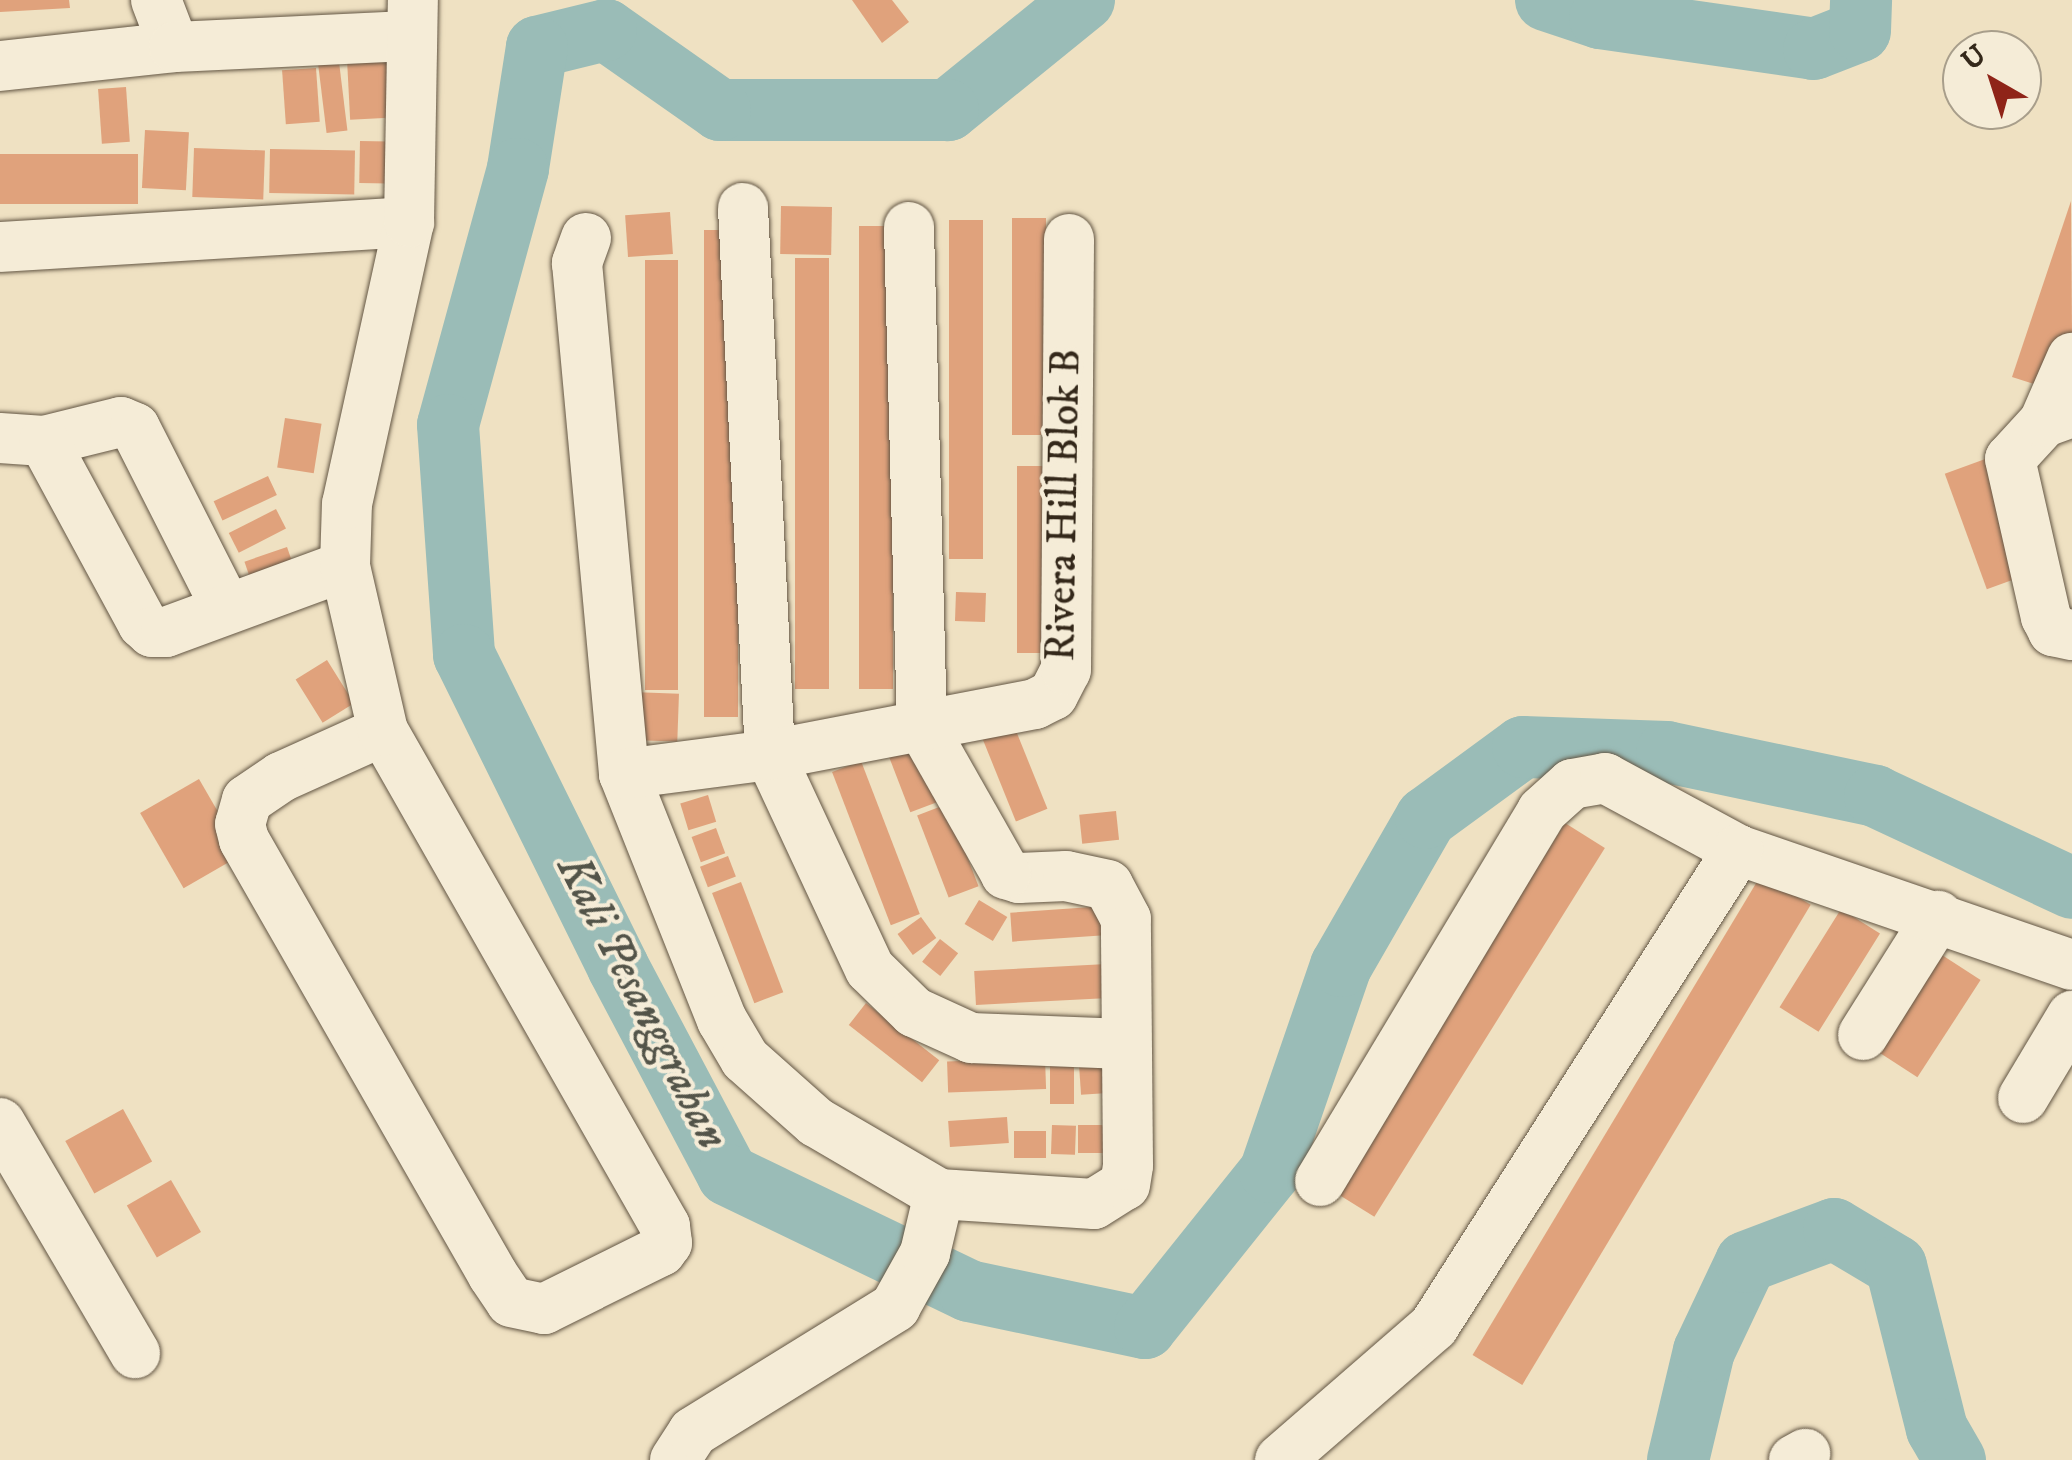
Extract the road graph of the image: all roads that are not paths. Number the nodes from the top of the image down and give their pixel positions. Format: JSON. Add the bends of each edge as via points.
{"nodes":[{"id":1,"x":156,"y":0,"type":"edge"},
{"id":2,"x":411,"y":18,"type":"edge"},
{"id":3,"x":174,"y":47,"type":"junction"},
{"id":4,"x":0,"y":66,"type":"edge"},
{"id":5,"x":744,"y":208,"type":"dead end"},
{"id":6,"x":409,"y":222,"type":"junction"},
{"id":7,"x":909,"y":228,"type":"dead end"},
{"id":8,"x":586,"y":238,"type":"dead end"},
{"id":9,"x":1069,"y":238,"type":"dead end"},
{"id":10,"x":0,"y":247,"type":"edge"},
{"id":11,"x":2072,"y":358,"type":"edge"},
{"id":12,"x":2058,"y":417,"type":"edge"},
{"id":13,"x":22,"y":439,"type":"edge"},
{"id":14,"x":345,"y":566,"type":"junction"},
{"id":15,"x":227,"y":609,"type":"junction"},
{"id":16,"x":2072,"y":635,"type":"edge"},
{"id":17,"x":922,"y":726,"type":"junction"},
{"id":18,"x":383,"y":731,"type":"junction"},
{"id":19,"x":770,"y":755,"type":"junction"},
{"id":20,"x":624,"y":774,"type":"junction"},
{"id":21,"x":1738,"y":850,"type":"junction"},
{"id":22,"x":1938,"y":916,"type":"junction"},
{"id":23,"x":2072,"y":964,"type":"edge"},
{"id":24,"x":2072,"y":1016,"type":"edge"},
{"id":25,"x":1863,"y":1035,"type":"dead end"},
{"id":26,"x":1125,"y":1044,"type":"junction"},
{"id":27,"x":2023,"y":1098,"type":"dead end"},
{"id":28,"x":0,"y":1122,"type":"edge"},
{"id":29,"x":1320,"y":1181,"type":"dead end"},
{"id":30,"x":939,"y":1194,"type":"junction"},
{"id":31,"x":136,"y":1353,"type":"dead end"},
{"id":32,"x":675,"y":1460,"type":"edge"},
{"id":33,"x":1280,"y":1460,"type":"edge"}],
"edges":[{"from":1,"to":3,"type":"street"},
{"from":2,"to":3,"type":"street"},
{"from":2,"to":6,"type":"street"},
{"from":3,"to":4,"type":"street"},
{"from":5,"to":19,"type":"street"},
{"from":6,"to":10,"type":"street"},
{"from":6,"to":14,"type":"street","via":[[347,504]]},
{"from":7,"to":17,"type":"street"},
{"from":8,"to":20,"type":"street","via":[[577,264]]},
{"from":9,"to":17,"type":"street","name":"Rivera Hill Blok B","via":[[1066,670],[1052,695],[1034,704]]},
{"from":11,"to":12,"type":"street"},
{"from":12,"to":16,"type":"street","via":[[2010,459],[2010,471],[2046,617],[2053,631]]},
{"from":13,"to":15,"type":"street","via":[[142,624],[166,632]]},
{"from":13,"to":15,"type":"street","via":[[121,422],[135,428]]},
{"from":14,"to":15,"type":"street"},
{"from":14,"to":18,"type":"street"},
{"from":17,"to":19,"type":"street","name":"Rivera Hill Blok B"},
{"from":17,"to":26,"type":"street","via":[[1006,874],[1091,880],[1108,884],[1119,900],[1129,958]]},
{"from":18,"to":18,"type":"street","via":[[665,1226],[661,1251],[544,1309],[511,1302],[493,1275],[244,840],[240,824],[247,800]]},
{"from":19,"to":20,"type":"street","name":"Rivera Hill Blok B"},
{"from":19,"to":26,"type":"street","via":[[870,969],[914,1012],[971,1038]]},
{"from":20,"to":30,"type":"street","via":[[722,1020],[745,1059],[816,1122]]},
{"from":21,"to":22,"type":"street"},
{"from":21,"to":29,"type":"street","via":[[1605,778],[1572,784],[1542,810]]},
{"from":21,"to":33,"type":"street","via":[[1434,1326]]},
{"from":22,"to":23,"type":"street"},
{"from":22,"to":25,"type":"street"},
{"from":24,"to":27,"type":"street"},
{"from":26,"to":30,"type":"street","via":[[1125,1185],[1094,1204]]},
{"from":28,"to":31,"type":"street"},
{"from":30,"to":32,"type":"street","via":[[925,1253],[895,1307],[693,1432]]}]}
